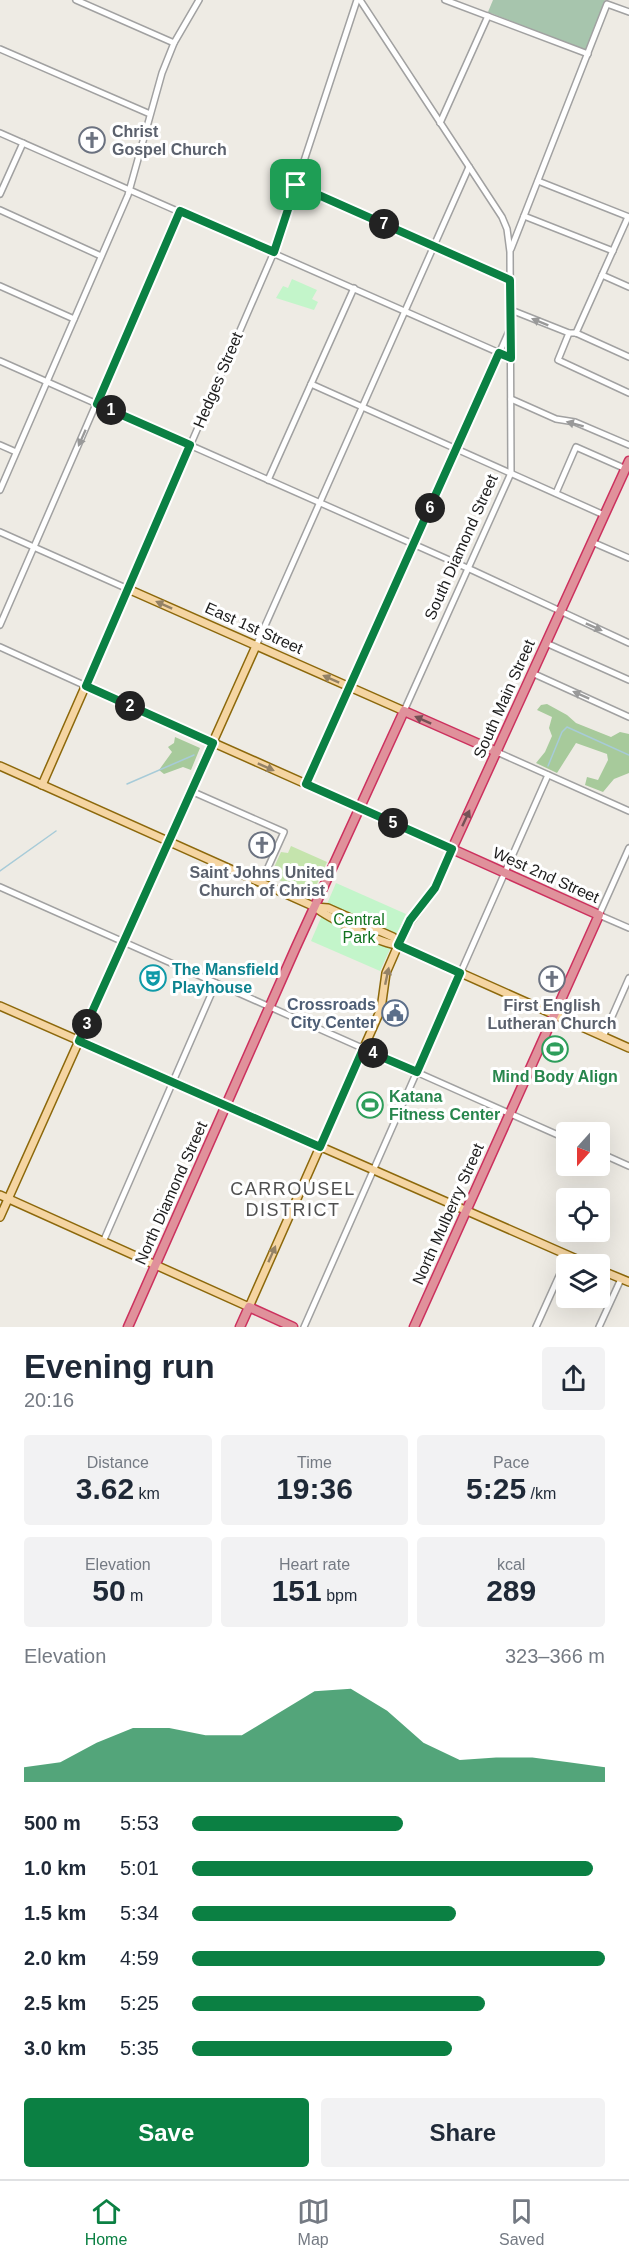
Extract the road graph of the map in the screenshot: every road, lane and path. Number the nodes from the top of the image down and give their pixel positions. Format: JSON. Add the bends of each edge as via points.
{"nodes":[{"id":1,"x":76,"y":0,"type":"edge"},
{"id":2,"x":199,"y":0,"type":"edge"},
{"id":3,"x":358,"y":0,"type":"edge"},
{"id":4,"x":445,"y":0,"type":"edge"},
{"id":5,"x":629,"y":12,"type":"edge"},
{"id":6,"x":488,"y":16,"type":"junction"},
{"id":7,"x":174,"y":43,"type":"junction"},
{"id":8,"x":0,"y":49,"type":"edge"},
{"id":9,"x":588,"y":54,"type":"junction"},
{"id":10,"x":150,"y":114,"type":"junction"},
{"id":11,"x":440,"y":123,"type":"junction"},
{"id":12,"x":0,"y":133,"type":"edge"},
{"id":13,"x":23,"y":143,"type":"junction"},
{"id":14,"x":469,"y":167,"type":"junction"},
{"id":15,"x":538,"y":181,"type":"junction"},
{"id":16,"x":296,"y":185,"type":"junction"},
{"id":17,"x":129,"y":189,"type":"junction"},
{"id":18,"x":0,"y":194,"type":"edge"},
{"id":19,"x":0,"y":210,"type":"edge"},
{"id":20,"x":180,"y":211,"type":"junction"},
{"id":21,"x":524,"y":216,"type":"junction"},
{"id":22,"x":629,"y":217,"type":"edge"},
{"id":23,"x":433,"y":247,"type":"junction"},
{"id":24,"x":613,"y":251,"type":"junction"},
{"id":25,"x":274,"y":252,"type":"junction"},
{"id":26,"x":510,"y":252,"type":"junction"},
{"id":27,"x":101,"y":256,"type":"junction"},
{"id":28,"x":602,"y":275,"type":"junction"},
{"id":29,"x":510,"y":280,"type":"junction"},
{"id":30,"x":0,"y":286,"type":"edge"},
{"id":31,"x":629,"y":287,"type":"edge"},
{"id":32,"x":354,"y":288,"type":"junction"},
{"id":33,"x":511,"y":310,"type":"junction"},
{"id":34,"x":405,"y":311,"type":"junction"},
{"id":35,"x":74,"y":319,"type":"junction"},
{"id":36,"x":511,"y":326,"type":"junction"},
{"id":37,"x":569,"y":333,"type":"junction"},
{"id":38,"x":576,"y":333,"type":"junction"},
{"id":39,"x":499,"y":353,"type":"junction"},
{"id":40,"x":629,"y":357,"type":"edge"},
{"id":41,"x":511,"y":358,"type":"junction"},
{"id":42,"x":0,"y":361,"type":"edge"},
{"id":43,"x":47,"y":382,"type":"junction"},
{"id":44,"x":311,"y":384,"type":"junction"},
{"id":45,"x":629,"y":393,"type":"edge"},
{"id":46,"x":511,"y":399,"type":"junction"},
{"id":47,"x":97,"y":404,"type":"junction"},
{"id":48,"x":363,"y":407,"type":"junction"},
{"id":49,"x":0,"y":445,"type":"edge"},
{"id":50,"x":190,"y":445,"type":"junction"},
{"id":51,"x":629,"y":445,"type":"edge"},
{"id":52,"x":456,"y":448,"type":"junction"},
{"id":53,"x":16,"y":452,"type":"junction"},
{"id":54,"x":628,"y":467,"type":"edge"},
{"id":55,"x":511,"y":473,"type":"junction"},
{"id":56,"x":268,"y":480,"type":"junction"},
{"id":57,"x":0,"y":490,"type":"edge"},
{"id":58,"x":556,"y":493,"type":"junction"},
{"id":59,"x":321,"y":503,"type":"junction"},
{"id":60,"x":604,"y":515,"type":"junction"},
{"id":61,"x":0,"y":532,"type":"edge"},
{"id":62,"x":592,"y":542,"type":"junction"},
{"id":63,"x":414,"y":544,"type":"junction"},
{"id":64,"x":34,"y":547,"type":"junction"},
{"id":65,"x":629,"y":558,"type":"edge"},
{"id":66,"x":468,"y":568,"type":"junction"},
{"id":67,"x":128,"y":589,"type":"junction"},
{"id":68,"x":560,"y":611,"type":"junction"},
{"id":69,"x":0,"y":626,"type":"edge"},
{"id":70,"x":546,"y":643,"type":"junction"},
{"id":71,"x":629,"y":643,"type":"edge"},
{"id":72,"x":256,"y":646,"type":"junction"},
{"id":73,"x":0,"y":647,"type":"edge"},
{"id":74,"x":532,"y":673,"type":"junction"},
{"id":75,"x":629,"y":680,"type":"edge"},
{"id":76,"x":86,"y":686,"type":"junction"},
{"id":77,"x":349,"y":687,"type":"junction"},
{"id":78,"x":404,"y":711,"type":"junction"},
{"id":79,"x":629,"y":717,"type":"edge"},
{"id":80,"x":213,"y":743,"type":"junction"},
{"id":81,"x":496,"y":752,"type":"junction"},
{"id":82,"x":0,"y":766,"type":"edge"},
{"id":83,"x":548,"y":776,"type":"junction"},
{"id":84,"x":306,"y":784,"type":"junction"},
{"id":85,"x":42,"y":785,"type":"junction"},
{"id":86,"x":191,"y":791,"type":"junction"},
{"id":87,"x":359,"y":808,"type":"junction"},
{"id":88,"x":629,"y":811,"type":"edge"},
{"id":89,"x":168,"y":842,"type":"junction"},
{"id":90,"x":629,"y":848,"type":"edge"},
{"id":91,"x":452,"y":849,"type":"junction"},
{"id":92,"x":506,"y":874,"type":"junction"},
{"id":93,"x":261,"y":883,"type":"junction"},
{"id":94,"x":0,"y":887,"type":"edge"},
{"id":95,"x":315,"y":907,"type":"junction"},
{"id":96,"x":599,"y":915,"type":"junction"},
{"id":97,"x":629,"y":928,"type":"edge"},
{"id":98,"x":124,"y":942,"type":"junction"},
{"id":99,"x":398,"y":945,"type":"junction"},
{"id":100,"x":460,"y":973,"type":"junction"},
{"id":101,"x":629,"y":978,"type":"edge"},
{"id":102,"x":216,"y":983,"type":"junction"},
{"id":103,"x":0,"y":1006,"type":"edge"},
{"id":104,"x":270,"y":1007,"type":"junction"},
{"id":105,"x":554,"y":1015,"type":"junction"},
{"id":106,"x":603,"y":1037,"type":"junction"},
{"id":107,"x":79,"y":1041,"type":"junction"},
{"id":108,"x":629,"y":1048,"type":"edge"},
{"id":109,"x":363,"y":1049,"type":"junction"},
{"id":110,"x":417,"y":1072,"type":"junction"},
{"id":111,"x":172,"y":1082,"type":"junction"},
{"id":112,"x":226,"y":1106,"type":"junction"},
{"id":113,"x":510,"y":1114,"type":"junction"},
{"id":114,"x":556,"y":1134,"type":"edge"},
{"id":115,"x":320,"y":1147,"type":"junction"},
{"id":116,"x":610,"y":1158,"type":"edge"},
{"id":117,"x":629,"y":1166,"type":"edge"},
{"id":118,"x":373,"y":1171,"type":"junction"},
{"id":119,"x":0,"y":1195,"type":"edge"},
{"id":120,"x":9,"y":1199,"type":"junction"},
{"id":121,"x":466,"y":1212,"type":"junction"},
{"id":122,"x":0,"y":1217,"type":"edge"},
{"id":123,"x":103,"y":1242,"type":"junction"},
{"id":124,"x":563,"y":1254,"type":"edge"},
{"id":125,"x":155,"y":1266,"type":"junction"},
{"id":126,"x":610,"y":1274,"type":"edge"},
{"id":127,"x":621,"y":1279,"type":"junction"},
{"id":128,"x":629,"y":1282,"type":"edge"},
{"id":129,"x":556,"y":1283,"type":"edge"},
{"id":130,"x":249,"y":1307,"type":"junction"},
{"id":131,"x":128,"y":1327,"type":"edge"},
{"id":132,"x":240,"y":1327,"type":"edge"},
{"id":133,"x":293,"y":1327,"type":"edge"},
{"id":134,"x":304,"y":1327,"type":"edge"},
{"id":135,"x":414,"y":1327,"type":"edge"},
{"id":136,"x":536,"y":1327,"type":"edge"},
{"id":137,"x":599,"y":1327,"type":"edge"}],
"edges":[{"from":1,"to":7,"type":"street"},
{"from":2,"to":7,"type":"street"},
{"from":3,"to":11,"type":"street","name":"South Diamond Street"},
{"from":3,"to":16,"type":"street","name":"Hedges Street"},
{"from":4,"to":6,"type":"street"},
{"from":5,"to":9,"type":"street","via":[[607,4]]},
{"from":6,"to":9,"type":"street"},
{"from":6,"to":11,"type":"street"},
{"from":7,"to":10,"type":"street"},
{"from":8,"to":10,"type":"street"},
{"from":9,"to":15,"type":"street"},
{"from":10,"to":17,"type":"street"},
{"from":11,"to":14,"type":"street","name":"South Diamond Street"},
{"from":12,"to":13,"type":"street"},
{"from":13,"to":17,"type":"street"},
{"from":13,"to":18,"type":"street"},
{"from":14,"to":23,"type":"street"},
{"from":14,"to":26,"type":"street","name":"South Diamond Street","via":[[504,222]]},
{"from":15,"to":21,"type":"street"},
{"from":15,"to":22,"type":"street"},
{"from":16,"to":23,"type":"street"},
{"from":16,"to":25,"type":"street","name":"Hedges Street"},
{"from":17,"to":20,"type":"street"},
{"from":17,"to":27,"type":"street"},
{"from":19,"to":27,"type":"street"},
{"from":20,"to":25,"type":"street"},
{"from":20,"to":47,"type":"street"},
{"from":21,"to":24,"type":"street"},
{"from":21,"to":26,"type":"street"},
{"from":22,"to":24,"type":"street"},
{"from":23,"to":29,"type":"street"},
{"from":23,"to":34,"type":"street"},
{"from":24,"to":28,"type":"street"},
{"from":25,"to":32,"type":"street"},
{"from":25,"to":50,"type":"street","name":"Hedges Street"},
{"from":26,"to":29,"type":"street","name":"South Diamond Street"},
{"from":27,"to":35,"type":"street"},
{"from":28,"to":31,"type":"street"},
{"from":28,"to":38,"type":"street"},
{"from":29,"to":33,"type":"street","name":"South Diamond Street"},
{"from":30,"to":35,"type":"street"},
{"from":32,"to":34,"type":"street"},
{"from":32,"to":44,"type":"street"},
{"from":33,"to":36,"type":"street","name":"South Diamond Street"},
{"from":37,"to":33,"type":"street","one_way":true},
{"from":34,"to":39,"type":"street"},
{"from":34,"to":48,"type":"street"},
{"from":35,"to":43,"type":"street"},
{"from":36,"to":39,"type":"street"},
{"from":36,"to":41,"type":"street","name":"South Diamond Street"},
{"from":37,"to":38,"type":"street"},
{"from":37,"to":45,"type":"street","via":[[558,360]]},
{"from":38,"to":40,"type":"street"},
{"from":39,"to":41,"type":"street"},
{"from":39,"to":52,"type":"street"},
{"from":41,"to":46,"type":"street","name":"South Diamond Street"},
{"from":42,"to":43,"type":"street"},
{"from":43,"to":47,"type":"street"},
{"from":43,"to":53,"type":"street"},
{"from":44,"to":48,"type":"street"},
{"from":44,"to":56,"type":"street"},
{"from":51,"to":46,"type":"street","one_way":true},
{"from":46,"to":55,"type":"street","name":"South Diamond Street"},
{"from":47,"to":50,"type":"street"},
{"from":47,"to":64,"type":"street","one_way":true},
{"from":48,"to":52,"type":"street"},
{"from":48,"to":59,"type":"street"},
{"from":49,"to":53,"type":"street"},
{"from":50,"to":56,"type":"street"},
{"from":50,"to":67,"type":"street","name":"Hedges Street"},
{"from":52,"to":55,"type":"street"},
{"from":52,"to":63,"type":"street"},
{"from":53,"to":57,"type":"street"},
{"from":54,"to":58,"type":"street","via":[[576,447]]},
{"from":54,"to":60,"type":"highway","name":"South Main Street"},
{"from":55,"to":58,"type":"street"},
{"from":55,"to":66,"type":"street","name":"South Diamond Street"},
{"from":56,"to":59,"type":"street"},
{"from":58,"to":60,"type":"street"},
{"from":59,"to":63,"type":"street"},
{"from":59,"to":72,"type":"street"},
{"from":60,"to":62,"type":"highway","name":"South Main Street"},
{"from":61,"to":64,"type":"street","name":"East 1st Street"},
{"from":62,"to":65,"type":"street"},
{"from":62,"to":68,"type":"highway","name":"South Main Street"},
{"from":63,"to":66,"type":"street"},
{"from":63,"to":77,"type":"street"},
{"from":64,"to":67,"type":"street","name":"East 1st Street"},
{"from":64,"to":69,"type":"street"},
{"from":66,"to":68,"type":"street"},
{"from":66,"to":78,"type":"street","name":"South Diamond Street"},
{"from":72,"to":67,"type":"main road","name":"East 1st Street","one_way":true},
{"from":67,"to":76,"type":"main road","name":"Hedges Street"},
{"from":68,"to":70,"type":"highway","name":"South Main Street"},
{"from":68,"to":71,"type":"street","one_way":true},
{"from":70,"to":74,"type":"highway","name":"South Main Street"},
{"from":70,"to":75,"type":"street"},
{"from":77,"to":72,"type":"main road","name":"East 1st Street","one_way":true},
{"from":72,"to":80,"type":"main road"},
{"from":73,"to":76,"type":"street"},
{"from":79,"to":74,"type":"street","one_way":true},
{"from":74,"to":81,"type":"highway","name":"South Main Street"},
{"from":76,"to":80,"type":"main road"},
{"from":76,"to":85,"type":"main road","name":"Hedges Street"},
{"from":77,"to":78,"type":"main road","name":"East 1st Street"},
{"from":77,"to":84,"type":"street"},
{"from":81,"to":78,"type":"highway","name":"East 1st Street","one_way":true},
{"from":78,"to":87,"type":"highway","name":"South Diamond Street"},
{"from":80,"to":84,"type":"main road","one_way":true},
{"from":80,"to":86,"type":"main road"},
{"from":81,"to":83,"type":"street"},
{"from":91,"to":81,"type":"highway","name":"South Main Street","one_way":true},
{"from":82,"to":85,"type":"main road"},
{"from":83,"to":88,"type":"street"},
{"from":83,"to":92,"type":"street"},
{"from":84,"to":87,"type":"main road"},
{"from":85,"to":89,"type":"main road"},
{"from":86,"to":89,"type":"main road"},
{"from":86,"to":93,"type":"street","via":[[284,832]]},
{"from":87,"to":91,"type":"main road"},
{"from":87,"to":95,"type":"highway","name":"South Diamond Street"},
{"from":89,"to":93,"type":"main road"},
{"from":89,"to":98,"type":"main road"},
{"from":90,"to":96,"type":"street"},
{"from":91,"to":92,"type":"highway","name":"West 2nd Street"},
{"from":91,"to":99,"type":"main road","name":"South Main Street","via":[[435,888],[410,920]]},
{"from":92,"to":96,"type":"highway","name":"West 2nd Street"},
{"from":92,"to":100,"type":"street"},
{"from":93,"to":95,"type":"main road"},
{"from":94,"to":98,"type":"street"},
{"from":95,"to":99,"type":"main road","via":[[342,923]]},
{"from":95,"to":104,"type":"highway","name":"North Diamond Street"},
{"from":96,"to":97,"type":"street","name":"West 2nd Street"},
{"from":96,"to":105,"type":"highway","name":"North Mulberry Street"},
{"from":98,"to":102,"type":"street"},
{"from":98,"to":107,"type":"main road"},
{"from":99,"to":100,"type":"main road"},
{"from":109,"to":99,"type":"main road","name":"South Main Street","one_way":true,"via":[[381,1009],[385,976]]},
{"from":100,"to":105,"type":"main road"},
{"from":100,"to":110,"type":"street"},
{"from":101,"to":106,"type":"street"},
{"from":102,"to":104,"type":"street"},
{"from":102,"to":111,"type":"street"},
{"from":103,"to":107,"type":"main road"},
{"from":104,"to":109,"type":"street"},
{"from":104,"to":112,"type":"highway","name":"North Diamond Street"},
{"from":105,"to":106,"type":"main road"},
{"from":105,"to":113,"type":"highway","name":"North Mulberry Street"},
{"from":106,"to":108,"type":"main road"},
{"from":107,"to":111,"type":"main road"},
{"from":107,"to":120,"type":"main road"},
{"from":109,"to":110,"type":"street"},
{"from":109,"to":115,"type":"main road","name":"South Main Street"},
{"from":110,"to":113,"type":"street"},
{"from":110,"to":118,"type":"street"},
{"from":111,"to":112,"type":"main road"},
{"from":111,"to":123,"type":"street"},
{"from":112,"to":115,"type":"main road"},
{"from":112,"to":125,"type":"highway","name":"North Diamond Street"},
{"from":113,"to":114,"type":"street"},
{"from":113,"to":121,"type":"highway","name":"North Mulberry Street"},
{"from":115,"to":118,"type":"main road"},
{"from":130,"to":115,"type":"main road","name":"South Main Street","one_way":true},
{"from":116,"to":117,"type":"street"},
{"from":118,"to":121,"type":"main road"},
{"from":118,"to":134,"type":"street"},
{"from":119,"to":120,"type":"main road"},
{"from":120,"to":122,"type":"main road"},
{"from":120,"to":123,"type":"main road"},
{"from":121,"to":124,"type":"main road"},
{"from":121,"to":135,"type":"highway","name":"North Mulberry Street"},
{"from":123,"to":125,"type":"main road"},
{"from":125,"to":130,"type":"main road"},
{"from":125,"to":131,"type":"highway","name":"North Diamond Street"},
{"from":126,"to":127,"type":"main road"},
{"from":127,"to":128,"type":"main road"},
{"from":127,"to":137,"type":"street"},
{"from":129,"to":136,"type":"street"},
{"from":130,"to":132,"type":"highway"},
{"from":130,"to":133,"type":"highway"}]}
